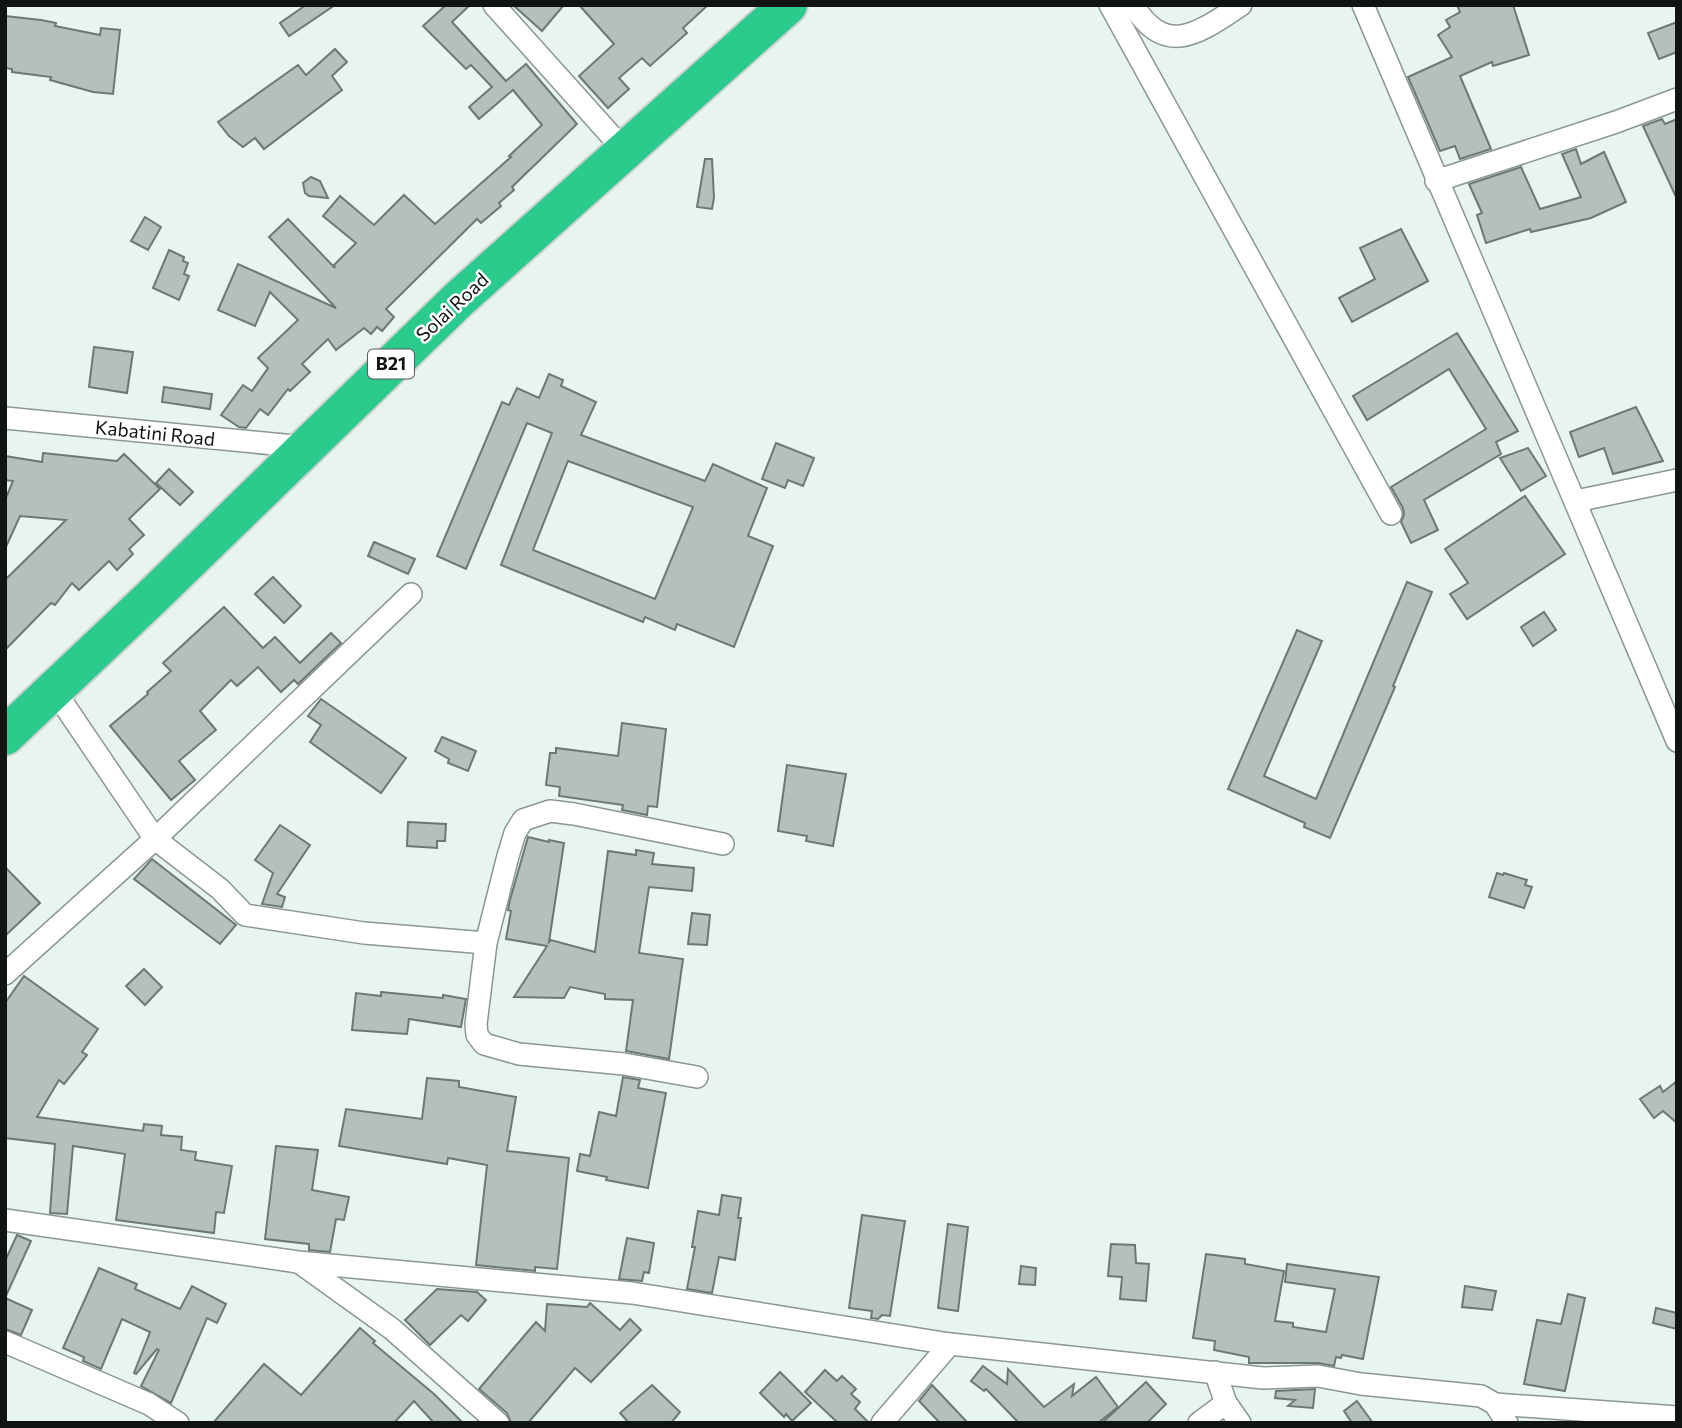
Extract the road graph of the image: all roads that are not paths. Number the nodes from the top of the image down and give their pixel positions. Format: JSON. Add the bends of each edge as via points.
{"nodes":[{"id":1,"x":495,"y":5,"type":"edge"},
{"id":2,"x":788,"y":5,"type":"edge"},
{"id":3,"x":1110,"y":5,"type":"edge"},
{"id":4,"x":1133,"y":5,"type":"edge"},
{"id":5,"x":1241,"y":5,"type":"edge"},
{"id":6,"x":1363,"y":5,"type":"edge"},
{"id":7,"x":1677,"y":99,"type":"edge"},
{"id":8,"x":624,"y":150,"type":"junction"},
{"id":9,"x":1436,"y":181,"type":"junction"},
{"id":10,"x":5,"y":418,"type":"edge"},
{"id":11,"x":305,"y":447,"type":"junction"},
{"id":12,"x":1677,"y":480,"type":"edge"},
{"id":13,"x":1576,"y":501,"type":"junction"},
{"id":14,"x":1391,"y":514,"type":"dead end"},
{"id":15,"x":411,"y":594,"type":"dead end"},
{"id":16,"x":54,"y":690,"type":"junction"},
{"id":17,"x":5,"y":736,"type":"edge"},
{"id":18,"x":1677,"y":741,"type":"edge"},
{"id":19,"x":155,"y":839,"type":"junction"},
{"id":20,"x":723,"y":844,"type":"dead end"},
{"id":21,"x":486,"y":943,"type":"junction"},
{"id":22,"x":5,"y":974,"type":"edge"},
{"id":23,"x":697,"y":1077,"type":"dead end"},
{"id":24,"x":5,"y":1220,"type":"edge"},
{"id":25,"x":298,"y":1262,"type":"junction"},
{"id":26,"x":5,"y":1342,"type":"edge"},
{"id":27,"x":950,"y":1344,"type":"junction"},
{"id":28,"x":1215,"y":1372,"type":"junction"},
{"id":29,"x":1226,"y":1403,"type":"junction"},
{"id":30,"x":1495,"y":1404,"type":"junction"},
{"id":31,"x":1677,"y":1417,"type":"edge"},
{"id":32,"x":178,"y":1423,"type":"edge"},
{"id":33,"x":498,"y":1423,"type":"edge"},
{"id":34,"x":882,"y":1423,"type":"edge"},
{"id":35,"x":1199,"y":1423,"type":"edge"},
{"id":36,"x":1240,"y":1423,"type":"edge"},
{"id":37,"x":1507,"y":1423,"type":"edge"}],
"edges":[{"from":1,"to":8,"type":"street"},
{"from":2,"to":8,"type":"highway","name":"Solai Road","number":"B21"},
{"from":3,"to":14,"type":"street"},
{"from":4,"to":5,"type":"street","via":[[1143,22],[1160,35],[1180,37],[1200,32]]},
{"from":6,"to":9,"type":"street"},
{"from":7,"to":9,"type":"street"},
{"from":8,"to":11,"type":"highway","name":"Solai Road","number":"B21"},
{"from":9,"to":13,"type":"street"},
{"from":10,"to":11,"type":"street","name":"Kabatini Road"},
{"from":11,"to":16,"type":"highway","name":"Solai Road","number":"B21"},
{"from":12,"to":13,"type":"street"},
{"from":13,"to":18,"type":"street"},
{"from":15,"to":19,"type":"street"},
{"from":16,"to":17,"type":"highway","name":"Solai Road","number":"B21"},
{"from":16,"to":19,"type":"street"},
{"from":19,"to":21,"type":"street","via":[[220,889],[245,915],[364,933]]},
{"from":19,"to":22,"type":"street"},
{"from":20,"to":21,"type":"street","via":[[592,816],[550,811],[523,820]]},
{"from":21,"to":23,"type":"street","via":[[476,1024],[484,1044],[519,1054]]},
{"from":24,"to":25,"type":"street"},
{"from":25,"to":27,"type":"street","via":[[632,1293]]},
{"from":25,"to":33,"type":"street","via":[[392,1329]]},
{"from":26,"to":32,"type":"street","via":[[149,1404]]},
{"from":27,"to":28,"type":"street"},
{"from":27,"to":34,"type":"street"},
{"from":28,"to":29,"type":"street"},
{"from":28,"to":30,"type":"street","via":[[1263,1378],[1318,1376],[1481,1396]]},
{"from":29,"to":35,"type":"street"},
{"from":29,"to":36,"type":"street"},
{"from":30,"to":31,"type":"street"},
{"from":30,"to":37,"type":"street"}]}
